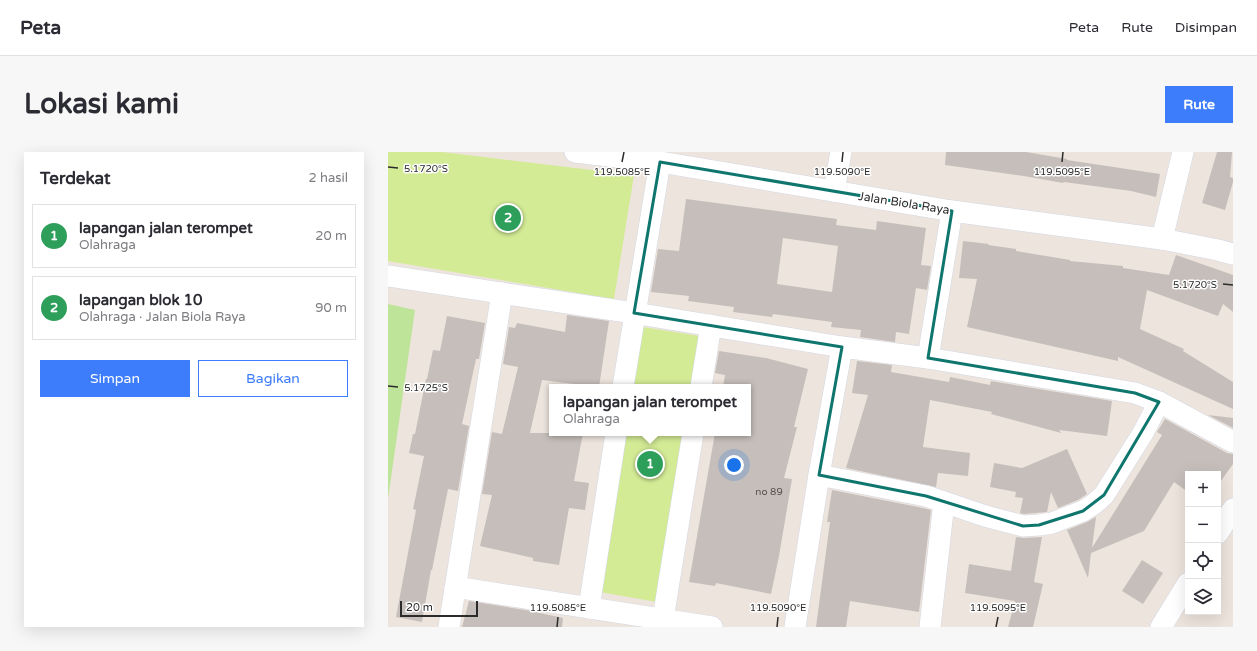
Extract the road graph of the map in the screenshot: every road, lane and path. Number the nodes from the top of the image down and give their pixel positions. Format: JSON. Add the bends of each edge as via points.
{"nodes":[{"id":1,"x":575,"y":152,"type":"edge"},
{"id":2,"x":841,"y":152,"type":"edge"},
{"id":3,"x":1183,"y":152,"type":"edge"},
{"id":4,"x":660,"y":162,"type":"junction"},
{"id":5,"x":834,"y":191,"type":"junction"},
{"id":6,"x":952,"y":211,"type":"junction"},
{"id":7,"x":1162,"y":240,"type":"junction"},
{"id":8,"x":1233,"y":254,"type":"edge"},
{"id":9,"x":388,"y":276,"type":"edge"},
{"id":10,"x":502,"y":293,"type":"junction"},
{"id":11,"x":634,"y":313,"type":"junction"},
{"id":12,"x":711,"y":325,"type":"junction"},
{"id":13,"x":842,"y":347,"type":"junction"},
{"id":14,"x":928,"y":358,"type":"junction"},
{"id":15,"x":623,"y":384,"type":"edge"},
{"id":16,"x":701,"y":384,"type":"edge"},
{"id":17,"x":1159,"y":402,"type":"junction"},
{"id":18,"x":616,"y":436,"type":"edge"},
{"id":19,"x":693,"y":436,"type":"edge"},
{"id":20,"x":1233,"y":442,"type":"edge"},
{"id":21,"x":818,"y":475,"type":"junction"},
{"id":22,"x":944,"y":502,"type":"junction"},
{"id":23,"x":1233,"y":509,"type":"edge"},
{"id":24,"x":1221,"y":528,"type":"edge"},
{"id":25,"x":455,"y":587,"type":"junction"},
{"id":26,"x":1185,"y":587,"type":"edge"},
{"id":27,"x":588,"y":608,"type":"junction"},
{"id":28,"x":663,"y":619,"type":"junction"},
{"id":29,"x":449,"y":627,"type":"edge"},
{"id":30,"x":712,"y":627,"type":"edge"},
{"id":31,"x":795,"y":627,"type":"edge"},
{"id":32,"x":930,"y":627,"type":"edge"},
{"id":33,"x":1161,"y":627,"type":"edge"}],
"edges":[{"from":1,"to":4,"type":"street","name":"Jalan Biola Raya"},
{"from":2,"to":5,"type":"street"},
{"from":3,"to":7,"type":"street"},
{"from":4,"to":5,"type":"street","name":"Jalan Biola Raya"},
{"from":4,"to":11,"type":"street"},
{"from":5,"to":6,"type":"street","name":"Jalan Biola Raya"},
{"from":6,"to":7,"type":"street","name":"Jalan Biola Raya"},
{"from":6,"to":14,"type":"street"},
{"from":7,"to":8,"type":"street","name":"Jalan Biola Raya"},
{"from":9,"to":10,"type":"street"},
{"from":10,"to":11,"type":"street"},
{"from":10,"to":25,"type":"street"},
{"from":11,"to":12,"type":"street"},
{"from":11,"to":15,"type":"street"},
{"from":12,"to":13,"type":"street"},
{"from":12,"to":16,"type":"street"},
{"from":13,"to":14,"type":"street"},
{"from":13,"to":21,"type":"street"},
{"from":14,"to":17,"type":"street","via":[[1135,393]]},
{"from":17,"to":20,"type":"street"},
{"from":17,"to":22,"type":"street","via":[[1143,433],[1104,495],[1083,511],[1039,526],[1023,526]]},
{"from":18,"to":27,"type":"street"},
{"from":19,"to":28,"type":"street"},
{"from":21,"to":22,"type":"street"},
{"from":21,"to":31,"type":"street"},
{"from":22,"to":32,"type":"street"},
{"from":23,"to":24,"type":"street"},
{"from":25,"to":27,"type":"street"},
{"from":25,"to":29,"type":"street"},
{"from":26,"to":33,"type":"street"},
{"from":27,"to":28,"type":"street"},
{"from":28,"to":30,"type":"street"}]}
